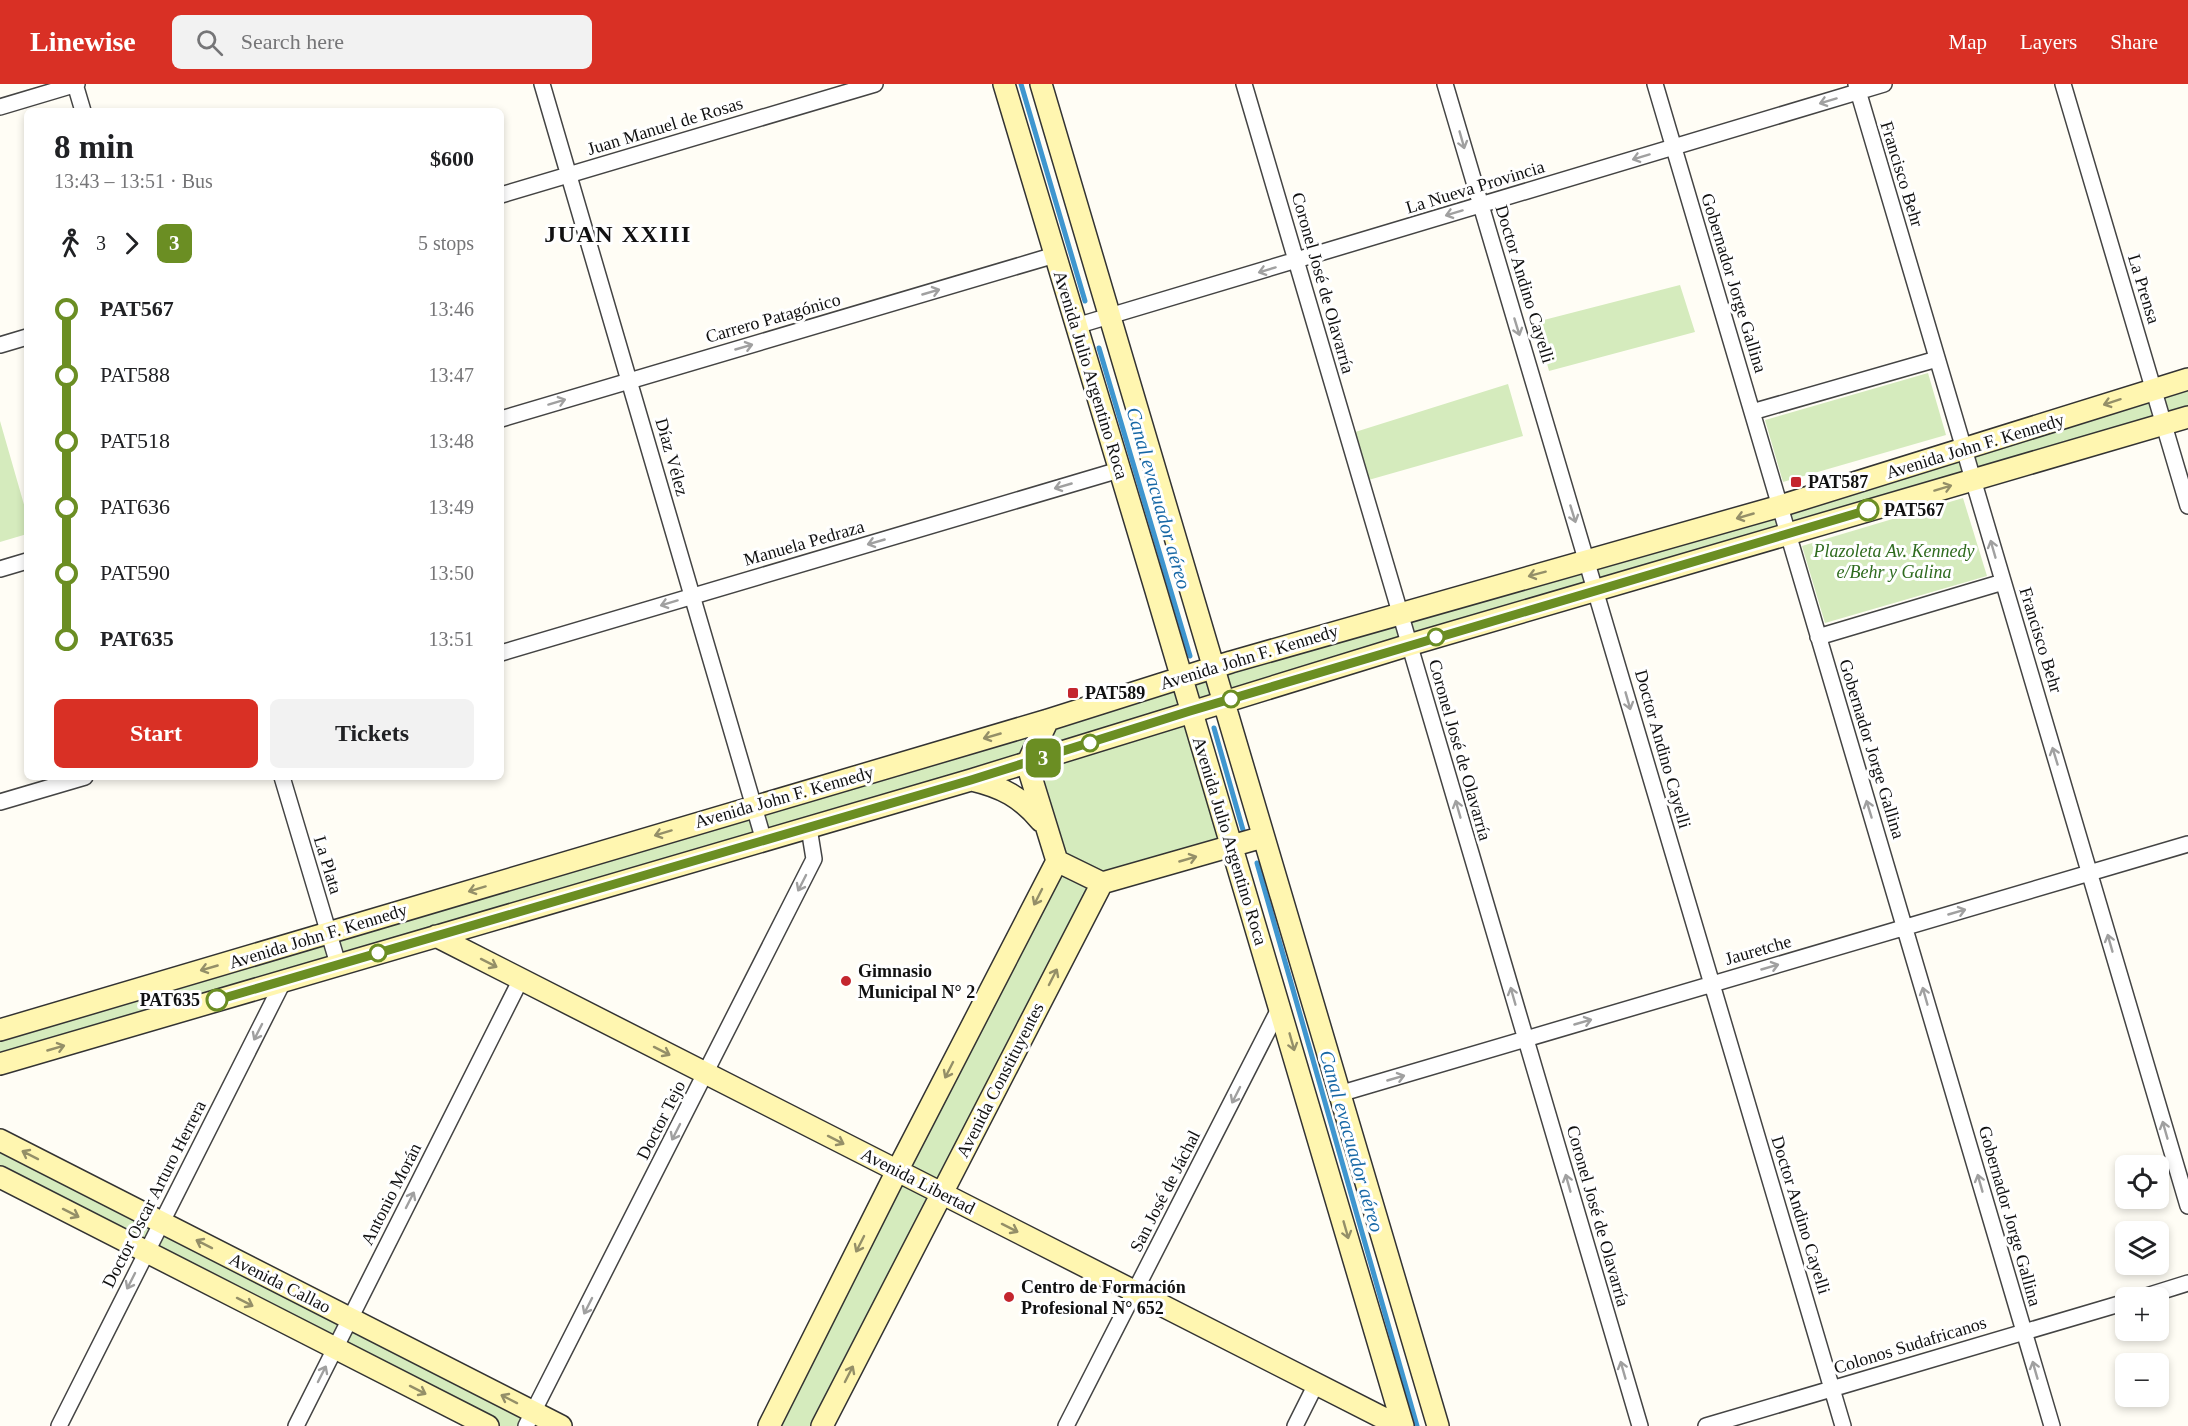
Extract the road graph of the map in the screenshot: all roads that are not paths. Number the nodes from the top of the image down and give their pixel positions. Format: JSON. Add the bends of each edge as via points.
{"nodes":[{"id":1,"x":76,"y":84,"type":"edge"},
{"id":2,"x":542,"y":84,"type":"edge"},
{"id":3,"x":874,"y":84,"type":"edge"},
{"id":4,"x":1004,"y":84,"type":"edge"},
{"id":5,"x":1041,"y":84,"type":"edge"},
{"id":6,"x":1244,"y":84,"type":"edge"},
{"id":7,"x":1445,"y":84,"type":"edge"},
{"id":8,"x":1655,"y":84,"type":"edge"},
{"id":9,"x":1884,"y":84,"type":"edge"},
{"id":10,"x":2063,"y":84,"type":"edge"},
{"id":11,"x":1857,"y":88,"type":"edge"},
{"id":12,"x":0,"y":107,"type":"edge"},
{"id":13,"x":82,"y":108,"type":"edge"},
{"id":14,"x":1674,"y":147,"type":"junction"},
{"id":15,"x":569,"y":175,"type":"junction"},
{"id":16,"x":504,"y":194,"type":"edge"},
{"id":17,"x":1481,"y":205,"type":"junction"},
{"id":18,"x":1055,"y":255,"type":"junction"},
{"id":19,"x":1296,"y":261,"type":"junction"},
{"id":20,"x":1109,"y":317,"type":"junction"},
{"id":21,"x":1076,"y":326,"type":"junction"},
{"id":22,"x":24,"y":338,"type":"edge"},
{"id":23,"x":0,"y":345,"type":"edge"},
{"id":24,"x":1937,"y":359,"type":"junction"},
{"id":25,"x":2188,"y":379,"type":"edge"},
{"id":26,"x":629,"y":380,"type":"junction"},
{"id":27,"x":2153,"y":389,"type":"junction"},
{"id":28,"x":1752,"y":412,"type":"junction"},
{"id":29,"x":2188,"y":417,"type":"edge"},
{"id":30,"x":504,"y":418,"type":"edge"},
{"id":31,"x":2164,"y":424,"type":"junction"},
{"id":32,"x":1964,"y":450,"type":"junction"},
{"id":33,"x":1119,"y":470,"type":"junction"},
{"id":34,"x":1973,"y":479,"type":"junction"},
{"id":35,"x":1780,"y":506,"type":"junction"},
{"id":36,"x":2188,"y":506,"type":"edge"},
{"id":37,"x":1788,"y":534,"type":"junction"},
{"id":38,"x":1587,"y":561,"type":"junction"},
{"id":39,"x":24,"y":562,"type":"edge"},
{"id":40,"x":0,"y":569,"type":"edge"},
{"id":41,"x":2003,"y":582,"type":"junction"},
{"id":42,"x":1596,"y":592,"type":"junction"},
{"id":43,"x":692,"y":596,"type":"junction"},
{"id":44,"x":1400,"y":612,"type":"junction"},
{"id":45,"x":1818,"y":637,"type":"junction"},
{"id":46,"x":1409,"y":645,"type":"junction"},
{"id":47,"x":504,"y":653,"type":"edge"},
{"id":48,"x":1213,"y":667,"type":"junction"},
{"id":49,"x":1180,"y":677,"type":"junction"},
{"id":50,"x":1223,"y":701,"type":"junction"},
{"id":51,"x":1190,"y":711,"type":"junction"},
{"id":52,"x":1048,"y":720,"type":"junction"},
{"id":53,"x":1027,"y":764,"type":"junction"},
{"id":54,"x":75,"y":780,"type":"edge"},
{"id":55,"x":283,"y":780,"type":"edge"},
{"id":56,"x":971,"y":780,"type":"junction"},
{"id":57,"x":0,"y":802,"type":"edge"},
{"id":58,"x":754,"y":805,"type":"junction"},
{"id":59,"x":809,"y":828,"type":"junction"},
{"id":60,"x":1047,"y":829,"type":"junction"},
{"id":61,"x":1263,"y":837,"type":"junction"},
{"id":62,"x":764,"y":841,"type":"junction"},
{"id":63,"x":2188,"y":844,"type":"edge"},
{"id":64,"x":1231,"y":846,"type":"junction"},
{"id":65,"x":1057,"y":861,"type":"junction"},
{"id":66,"x":2089,"y":873,"type":"junction"},
{"id":67,"x":1102,"y":884,"type":"junction"},
{"id":68,"x":1904,"y":928,"type":"junction"},
{"id":69,"x":329,"y":933,"type":"junction"},
{"id":70,"x":436,"y":936,"type":"junction"},
{"id":71,"x":338,"y":964,"type":"junction"},
{"id":72,"x":521,"y":979,"type":"junction"},
{"id":73,"x":284,"y":980,"type":"junction"},
{"id":74,"x":1712,"y":984,"type":"junction"},
{"id":75,"x":1281,"y":1005,"type":"junction"},
{"id":76,"x":0,"y":1030,"type":"edge"},
{"id":77,"x":1526,"y":1039,"type":"junction"},
{"id":78,"x":0,"y":1064,"type":"edge"},
{"id":79,"x":706,"y":1074,"type":"junction"},
{"id":80,"x":1340,"y":1094,"type":"junction"},
{"id":81,"x":0,"y":1140,"type":"edge"},
{"id":82,"x":897,"y":1171,"type":"junction"},
{"id":83,"x":0,"y":1177,"type":"edge"},
{"id":84,"x":942,"y":1193,"type":"junction"},
{"id":85,"x":2188,"y":1206,"type":"edge"},
{"id":86,"x":161,"y":1222,"type":"junction"},
{"id":87,"x":146,"y":1252,"type":"junction"},
{"id":88,"x":2188,"y":1284,"type":"edge"},
{"id":89,"x":2169,"y":1290,"type":"edge"},
{"id":90,"x":1135,"y":1292,"type":"junction"},
{"id":91,"x":2115,"y":1305,"type":"edge"},
{"id":92,"x":351,"y":1319,"type":"junction"},
{"id":93,"x":2024,"y":1332,"type":"junction"},
{"id":94,"x":335,"y":1348,"type":"junction"},
{"id":95,"x":1316,"y":1384,"type":"junction"},
{"id":96,"x":1832,"y":1389,"type":"junction"},
{"id":97,"x":530,"y":1419,"type":"edge"},
{"id":98,"x":59,"y":1426,"type":"edge"},
{"id":99,"x":296,"y":1426,"type":"edge"},
{"id":100,"x":488,"y":1426,"type":"edge"},
{"id":101,"x":561,"y":1426,"type":"edge"},
{"id":102,"x":769,"y":1426,"type":"edge"},
{"id":103,"x":822,"y":1426,"type":"edge"},
{"id":104,"x":1066,"y":1426,"type":"edge"},
{"id":105,"x":1295,"y":1426,"type":"edge"},
{"id":106,"x":1401,"y":1426,"type":"edge"},
{"id":107,"x":1438,"y":1426,"type":"edge"},
{"id":108,"x":1640,"y":1426,"type":"edge"},
{"id":109,"x":1706,"y":1426,"type":"edge"},
{"id":110,"x":1843,"y":1426,"type":"edge"},
{"id":111,"x":2052,"y":1426,"type":"edge"}],
"edges":[{"from":1,"to":12,"type":"street"},
{"from":1,"to":13,"type":"street"},
{"from":2,"to":15,"type":"street","name":"Díaz Vélez"},
{"from":3,"to":15,"type":"street","name":"Juan Manuel de Rosas"},
{"from":4,"to":18,"type":"main road","name":"Avenida Julio Argentino Roca"},
{"from":5,"to":20,"type":"main road","name":"Avenida Julio Argentino Roca"},
{"from":6,"to":19,"type":"street","name":"Coronel José de Olavarría"},
{"from":7,"to":17,"type":"street","name":"Doctor Andino Cayelli","one_way":true},
{"from":8,"to":14,"type":"street","name":"Gobernador Jorge Gallina"},
{"from":9,"to":11,"type":"street","name":"La Nueva Provincia"},
{"from":10,"to":27,"type":"street","name":"La Prensa"},
{"from":11,"to":14,"type":"street","name":"La Nueva Provincia","one_way":true},
{"from":11,"to":24,"type":"street","name":"Francisco Behr"},
{"from":14,"to":17,"type":"street","name":"La Nueva Provincia","one_way":true},
{"from":14,"to":28,"type":"street","name":"Gobernador Jorge Gallina"},
{"from":15,"to":16,"type":"street","name":"Juan Manuel de Rosas"},
{"from":15,"to":26,"type":"street","name":"Díaz Vélez"},
{"from":17,"to":19,"type":"street","name":"La Nueva Provincia","one_way":true},
{"from":17,"to":38,"type":"street","name":"Doctor Andino Cayelli","one_way":true},
{"from":18,"to":21,"type":"main road","name":"Avenida Julio Argentino Roca"},
{"from":26,"to":18,"type":"street","name":"Carrero Patagónico","one_way":true},
{"from":19,"to":20,"type":"street","name":"La Nueva Provincia","one_way":true},
{"from":19,"to":44,"type":"street","name":"Coronel José de Olavarría"},
{"from":20,"to":21,"type":"street","name":"La Nueva Provincia"},
{"from":20,"to":48,"type":"main road","name":"Avenida Julio Argentino Roca"},
{"from":21,"to":33,"type":"main road","name":"Avenida Julio Argentino Roca"},
{"from":22,"to":23,"type":"street"},
{"from":24,"to":28,"type":"street"},
{"from":24,"to":32,"type":"street","name":"Francisco Behr"},
{"from":25,"to":27,"type":"main road","name":"Avenida John F. Kennedy"},
{"from":30,"to":26,"type":"street","name":"Carrero Patagónico","one_way":true},
{"from":26,"to":43,"type":"street","name":"Díaz Vélez"},
{"from":27,"to":31,"type":"street","name":"La Prensa"},
{"from":27,"to":32,"type":"main road","name":"Avenida John F. Kennedy","one_way":true},
{"from":28,"to":35,"type":"street","name":"Gobernador Jorge Gallina"},
{"from":29,"to":31,"type":"main road","name":"Avenida John F. Kennedy"},
{"from":31,"to":34,"type":"main road","name":"Avenida John F. Kennedy"},
{"from":31,"to":36,"type":"street","name":"La Prensa"},
{"from":32,"to":34,"type":"street","name":"Francisco Behr"},
{"from":32,"to":35,"type":"main road","name":"Avenida John F. Kennedy"},
{"from":33,"to":43,"type":"street","name":"Manuela Pedraza","one_way":true},
{"from":33,"to":49,"type":"main road","name":"Avenida Julio Argentino Roca"},
{"from":37,"to":34,"type":"main road","name":"Avenida John F. Kennedy","one_way":true},
{"from":41,"to":34,"type":"street","name":"Francisco Behr","one_way":true},
{"from":35,"to":37,"type":"street","name":"Gobernador Jorge Gallina"},
{"from":35,"to":38,"type":"main road","name":"Avenida John F. Kennedy","one_way":true},
{"from":37,"to":42,"type":"main road","name":"Avenida John F. Kennedy"},
{"from":37,"to":45,"type":"street","name":"Gobernador Jorge Gallina"},
{"from":38,"to":42,"type":"street","name":"Doctor Andino Cayelli"},
{"from":38,"to":44,"type":"main road","name":"Avenida John F. Kennedy","one_way":true},
{"from":39,"to":40,"type":"street"},
{"from":41,"to":45,"type":"street"},
{"from":66,"to":41,"type":"street","name":"Francisco Behr","one_way":true},
{"from":42,"to":46,"type":"main road","name":"Avenida John F. Kennedy"},
{"from":42,"to":74,"type":"street","name":"Doctor Andino Cayelli","one_way":true},
{"from":43,"to":47,"type":"street","name":"Manuela Pedraza","one_way":true},
{"from":43,"to":58,"type":"street","name":"Díaz Vélez"},
{"from":44,"to":46,"type":"street","name":"Coronel José de Olavarría"},
{"from":44,"to":48,"type":"main road","name":"Avenida John F. Kennedy"},
{"from":68,"to":45,"type":"street","name":"Gobernador Jorge Gallina","one_way":true},
{"from":46,"to":50,"type":"main road","name":"Avenida John F. Kennedy"},
{"from":77,"to":46,"type":"street","name":"Coronel José de Olavarría","one_way":true},
{"from":48,"to":49,"type":"main road","name":"Avenida John F. Kennedy"},
{"from":48,"to":50,"type":"main road","name":"Avenida Julio Argentino Roca"},
{"from":49,"to":51,"type":"main road","name":"Avenida Julio Argentino Roca"},
{"from":49,"to":52,"type":"main road","name":"Avenida John F. Kennedy"},
{"from":50,"to":51,"type":"main road","name":"Avenida John F. Kennedy"},
{"from":50,"to":61,"type":"main road","name":"Avenida Julio Argentino Roca"},
{"from":51,"to":53,"type":"main road","name":"Avenida John F. Kennedy"},
{"from":51,"to":64,"type":"main road","name":"Avenida Julio Argentino Roca"},
{"from":52,"to":53,"type":"main road"},
{"from":52,"to":58,"type":"main road","name":"Avenida John F. Kennedy","one_way":true},
{"from":53,"to":56,"type":"main road","name":"Avenida John F. Kennedy"},
{"from":53,"to":60,"type":"main road"},
{"from":54,"to":57,"type":"street"},
{"from":55,"to":69,"type":"street","name":"La Plata"},
{"from":56,"to":59,"type":"main road","name":"Avenida John F. Kennedy"},
{"from":56,"to":60,"type":"main road","via":[[1013,793]]},
{"from":58,"to":62,"type":"street","name":"Díaz Vélez"},
{"from":58,"to":69,"type":"main road","name":"Avenida John F. Kennedy","one_way":true},
{"from":59,"to":62,"type":"main road","name":"Avenida John F. Kennedy"},
{"from":59,"to":79,"type":"street","name":"Doctor Tejo","one_way":true,"via":[[814,859]]},
{"from":60,"to":65,"type":"main road"},
{"from":61,"to":64,"type":"main road"},
{"from":61,"to":80,"type":"main road","name":"Avenida Julio Argentino Roca"},
{"from":62,"to":70,"type":"main road","name":"Avenida John F. Kennedy"},
{"from":63,"to":66,"type":"street","name":"Jauretche"},
{"from":67,"to":64,"type":"main road","one_way":true},
{"from":64,"to":75,"type":"main road","name":"Avenida Julio Argentino Roca"},
{"from":65,"to":67,"type":"main road"},
{"from":65,"to":82,"type":"main road","one_way":true},
{"from":68,"to":66,"type":"street","name":"Jauretche","one_way":true},
{"from":85,"to":66,"type":"street","name":"Francisco Behr","one_way":true},
{"from":84,"to":67,"type":"main road","name":"Avenida Constituyentes","one_way":true},
{"from":74,"to":68,"type":"street","name":"Jauretche","one_way":true},
{"from":93,"to":68,"type":"street","name":"Gobernador Jorge Gallina","one_way":true},
{"from":69,"to":71,"type":"street","name":"La Plata"},
{"from":69,"to":76,"type":"main road","name":"Avenida John F. Kennedy","one_way":true},
{"from":70,"to":71,"type":"main road","name":"Avenida John F. Kennedy"},
{"from":70,"to":72,"type":"main road","name":"Avenida Libertad","one_way":true},
{"from":71,"to":73,"type":"main road","name":"Avenida John F. Kennedy"},
{"from":72,"to":79,"type":"main road","name":"Avenida Libertad","one_way":true},
{"from":92,"to":72,"type":"street","name":"Antonio Morán","one_way":true},
{"from":78,"to":73,"type":"main road","name":"Avenida John F. Kennedy","one_way":true},
{"from":73,"to":86,"type":"street","name":"Doctor Oscar Arturo Herrera","one_way":true},
{"from":77,"to":74,"type":"street","name":"Jauretche","one_way":true},
{"from":74,"to":96,"type":"street","name":"Doctor Andino Cayelli"},
{"from":75,"to":90,"type":"street","name":"San José de Jáchal","one_way":true},
{"from":75,"to":106,"type":"main road","name":"Avenida Julio Argentino Roca","one_way":true},
{"from":80,"to":77,"type":"street","name":"Jauretche","one_way":true},
{"from":108,"to":77,"type":"street","name":"Coronel José de Olavarría","one_way":true},
{"from":79,"to":82,"type":"main road","name":"Avenida Libertad","one_way":true},
{"from":79,"to":97,"type":"street","name":"Doctor Tejo","one_way":true},
{"from":80,"to":107,"type":"main road","name":"Avenida Julio Argentino Roca"},
{"from":86,"to":81,"type":"main road","name":"Avenida Callao","one_way":true},
{"from":82,"to":84,"type":"main road","name":"Avenida Libertad"},
{"from":82,"to":102,"type":"main road","one_way":true},
{"from":83,"to":87,"type":"main road","name":"Avenida Callao","one_way":true},
{"from":84,"to":90,"type":"main road","name":"Avenida Libertad","one_way":true},
{"from":103,"to":84,"type":"main road","name":"Avenida Constituyentes","one_way":true},
{"from":86,"to":87,"type":"street","name":"Doctor Oscar Arturo Herrera"},
{"from":92,"to":86,"type":"main road","name":"Avenida Callao","one_way":true},
{"from":87,"to":94,"type":"main road","name":"Avenida Callao","one_way":true},
{"from":87,"to":98,"type":"street","name":"Doctor Oscar Arturo Herrera","one_way":true},
{"from":88,"to":89,"type":"street"},
{"from":90,"to":95,"type":"main road","name":"Avenida Libertad"},
{"from":90,"to":104,"type":"street","name":"San José de Jáchal"},
{"from":91,"to":93,"type":"street","name":"Colonos Sudafricanos"},
{"from":92,"to":94,"type":"street","name":"Antonio Morán"},
{"from":97,"to":92,"type":"main road","name":"Avenida Callao","one_way":true},
{"from":93,"to":96,"type":"street","name":"Colonos Sudafricanos"},
{"from":111,"to":93,"type":"street","name":"Gobernador Jorge Gallina","one_way":true},
{"from":99,"to":94,"type":"street","name":"Antonio Morán","one_way":true},
{"from":94,"to":100,"type":"main road","name":"Avenida Callao","one_way":true},
{"from":95,"to":105,"type":"street"},
{"from":95,"to":106,"type":"main road","name":"Avenida Libertad"},
{"from":96,"to":109,"type":"street","name":"Colonos Sudafricanos"},
{"from":96,"to":110,"type":"street","name":"Doctor Andino Cayelli"},
{"from":97,"to":101,"type":"main road","name":"Avenida Callao"}]}
